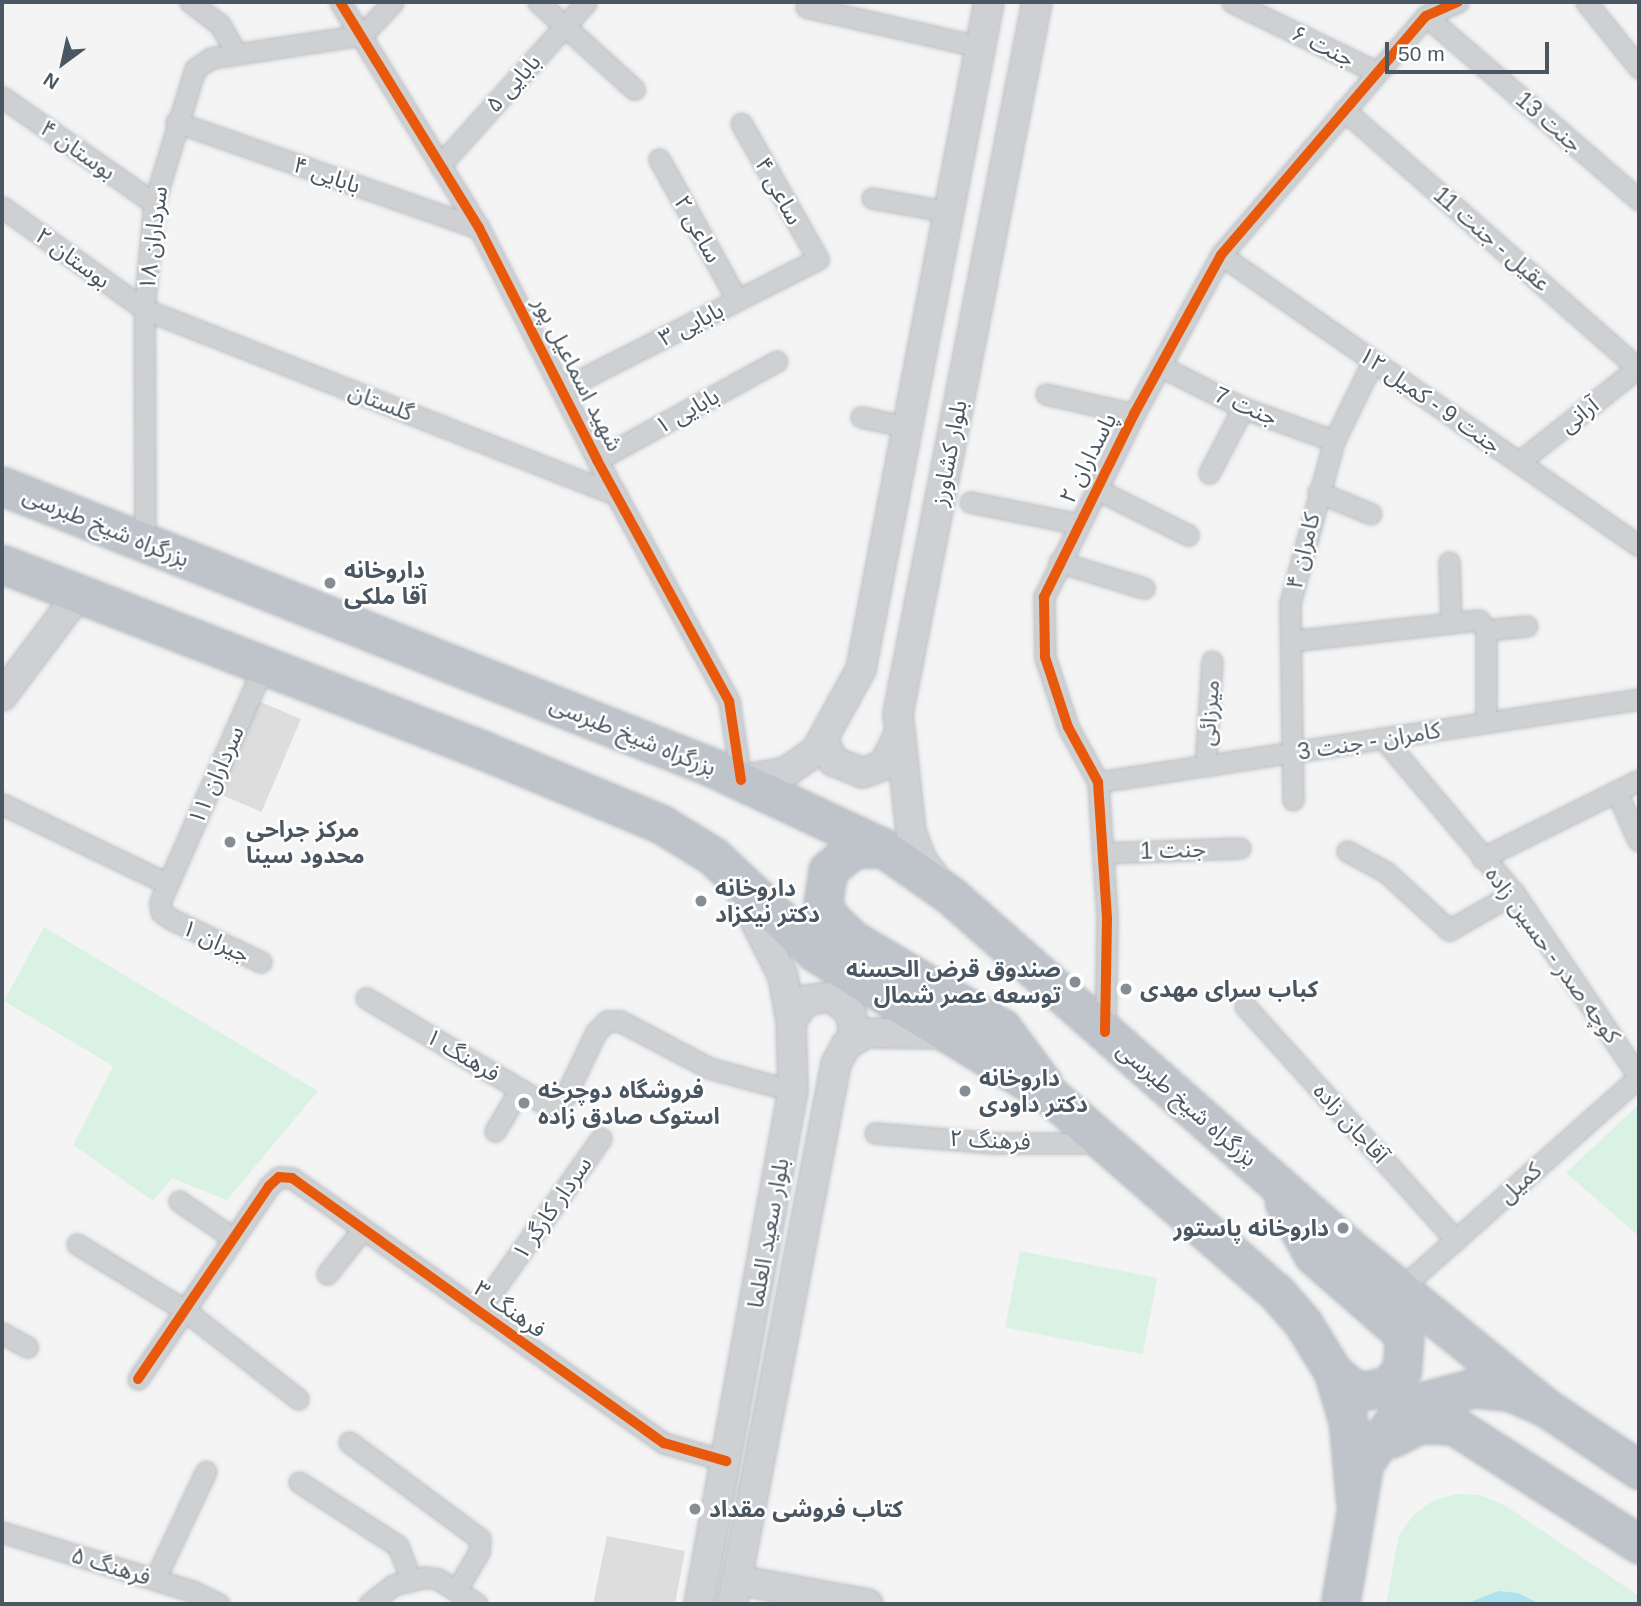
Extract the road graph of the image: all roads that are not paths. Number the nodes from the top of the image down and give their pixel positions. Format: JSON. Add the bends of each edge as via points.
{"nodes":[{"id":1,"x":190,"y":2,"type":"edge"},
{"id":2,"x":340,"y":2,"type":"edge"},
{"id":3,"x":393,"y":2,"type":"edge"},
{"id":4,"x":538,"y":2,"type":"edge"},
{"id":5,"x":586,"y":2,"type":"edge"},
{"id":6,"x":989,"y":2,"type":"edge"},
{"id":7,"x":1037,"y":2,"type":"edge"},
{"id":8,"x":1232,"y":2,"type":"edge"},
{"id":9,"x":1458,"y":2,"type":"edge"},
{"id":10,"x":1586,"y":2,"type":"edge"},
{"id":11,"x":806,"y":7,"type":"dead end"},
{"id":12,"x":1426,"y":16,"type":"junction"},
{"id":13,"x":564,"y":26,"type":"junction"},
{"id":14,"x":362,"y":35,"type":"junction"},
{"id":15,"x":980,"y":47,"type":"junction"},
{"id":16,"x":236,"y":53,"type":"junction"},
{"id":17,"x":1639,"y":68,"type":"edge"},
{"id":18,"x":1376,"y":71,"type":"junction"},
{"id":19,"x":634,"y":89,"type":"dead end"},
{"id":20,"x":2,"y":97,"type":"edge"},
{"id":21,"x":1344,"y":110,"type":"junction"},
{"id":22,"x":176,"y":122,"type":"junction"},
{"id":23,"x":741,"y":123,"type":"dead end"},
{"id":24,"x":659,"y":159,"type":"dead end"},
{"id":25,"x":440,"y":165,"type":"junction"},
{"id":26,"x":872,"y":198,"type":"dead end"},
{"id":27,"x":1639,"y":200,"type":"edge"},
{"id":28,"x":154,"y":203,"type":"junction"},
{"id":29,"x":2,"y":207,"type":"edge"},
{"id":30,"x":949,"y":212,"type":"junction"},
{"id":31,"x":479,"y":228,"type":"junction"},
{"id":32,"x":1221,"y":255,"type":"junction"},
{"id":33,"x":818,"y":259,"type":"joint"},
{"id":34,"x":737,"y":300,"type":"junction"},
{"id":35,"x":144,"y":309,"type":"junction"},
{"id":36,"x":777,"y":361,"type":"dead end"},
{"id":37,"x":1373,"y":361,"type":"junction"},
{"id":38,"x":1160,"y":366,"type":"junction"},
{"id":39,"x":1639,"y":368,"type":"edge"},
{"id":40,"x":564,"y":388,"type":"junction"},
{"id":41,"x":1046,"y":394,"type":"dead end"},
{"id":42,"x":1243,"y":408,"type":"junction"},
{"id":43,"x":1134,"y":414,"type":"junction"},
{"id":44,"x":861,"y":417,"type":"dead end"},
{"id":45,"x":908,"y":427,"type":"junction"},
{"id":46,"x":1335,"y":441,"type":"junction"},
{"id":47,"x":597,"y":460,"type":"junction"},
{"id":48,"x":1519,"y":462,"type":"junction"},
{"id":49,"x":1209,"y":473,"type":"dead end"},
{"id":50,"x":2,"y":486,"type":"edge"},
{"id":51,"x":1096,"y":489,"type":"junction"},
{"id":52,"x":1318,"y":492,"type":"junction"},
{"id":53,"x":617,"y":495,"type":"junction"},
{"id":54,"x":970,"y":502,"type":"dead end"},
{"id":55,"x":1371,"y":514,"type":"dead end"},
{"id":56,"x":1079,"y":524,"type":"junction"},
{"id":57,"x":1612,"y":527,"type":"junction"},
{"id":58,"x":1639,"y":531,"type":"edge"},
{"id":59,"x":1188,"y":535,"type":"dead end"},
{"id":60,"x":145,"y":543,"type":"junction"},
{"id":61,"x":1639,"y":546,"type":"edge"},
{"id":62,"x":1059,"y":562,"type":"junction"},
{"id":63,"x":1449,"y":562,"type":"dead end"},
{"id":64,"x":2,"y":564,"type":"edge"},
{"id":65,"x":1144,"y":588,"type":"dead end"},
{"id":66,"x":79,"y":594,"type":"junction"},
{"id":67,"x":1451,"y":623,"type":"junction"},
{"id":68,"x":1527,"y":626,"type":"dead end"},
{"id":69,"x":1486,"y":629,"type":"junction"},
{"id":70,"x":1291,"y":641,"type":"junction"},
{"id":71,"x":1212,"y":660,"type":"dead end"},
{"id":72,"x":264,"y":665,"type":"junction"},
{"id":73,"x":2,"y":696,"type":"edge"},
{"id":74,"x":1639,"y":699,"type":"edge"},
{"id":75,"x":1486,"y":722,"type":"junction"},
{"id":76,"x":898,"y":736,"type":"junction"},
{"id":77,"x":1383,"y":738,"type":"junction"},
{"id":78,"x":824,"y":741,"type":"junction"},
{"id":79,"x":1293,"y":752,"type":"junction"},
{"id":80,"x":1205,"y":766,"type":"junction"},
{"id":81,"x":741,"y":780,"type":"junction"},
{"id":82,"x":1639,"y":780,"type":"edge"},
{"id":83,"x":1098,"y":782,"type":"junction"},
{"id":84,"x":1616,"y":791,"type":"junction"},
{"id":85,"x":1293,"y":800,"type":"dead end"},
{"id":86,"x":2,"y":804,"type":"edge"},
{"id":87,"x":1638,"y":840,"type":"edge"},
{"id":88,"x":883,"y":848,"type":"junction"},
{"id":89,"x":1240,"y":848,"type":"dead end"},
{"id":90,"x":1347,"y":850,"type":"dead end"},
{"id":91,"x":1105,"y":853,"type":"junction"},
{"id":92,"x":1482,"y":858,"type":"junction"},
{"id":93,"x":729,"y":873,"type":"junction"},
{"id":94,"x":168,"y":884,"type":"junction"},
{"id":95,"x":1514,"y":893,"type":"junction"},
{"id":96,"x":950,"y":895,"type":"junction"},
{"id":97,"x":261,"y":962,"type":"dead end"},
{"id":98,"x":366,"y":998,"type":"dead end"},
{"id":99,"x":1245,"y":1006,"type":"dead end"},
{"id":100,"x":791,"y":1021,"type":"junction"},
{"id":101,"x":1105,"y":1032,"type":"junction"},
{"id":102,"x":955,"y":1035,"type":"junction"},
{"id":103,"x":854,"y":1038,"type":"junction"},
{"id":104,"x":1639,"y":1077,"type":"edge"},
{"id":105,"x":520,"y":1089,"type":"junction"},
{"id":106,"x":793,"y":1091,"type":"junction"},
{"id":107,"x":1051,"y":1096,"type":"junction"},
{"id":108,"x":495,"y":1131,"type":"dead end"},
{"id":109,"x":875,"y":1133,"type":"dead end"},
{"id":110,"x":601,"y":1138,"type":"dead end"},
{"id":111,"x":1106,"y":1143,"type":"junction"},
{"id":112,"x":1270,"y":1178,"type":"junction"},
{"id":113,"x":178,"y":1201,"type":"dead end"},
{"id":114,"x":362,"y":1230,"type":"junction"},
{"id":115,"x":233,"y":1238,"type":"junction"},
{"id":116,"x":1456,"y":1240,"type":"junction"},
{"id":117,"x":77,"y":1244,"type":"dead end"},
{"id":118,"x":327,"y":1274,"type":"dead end"},
{"id":119,"x":1400,"y":1289,"type":"junction"},
{"id":120,"x":183,"y":1309,"type":"junction"},
{"id":121,"x":478,"y":1312,"type":"junction"},
{"id":122,"x":2,"y":1334,"type":"edge"},
{"id":123,"x":27,"y":1347,"type":"dead end"},
{"id":124,"x":1333,"y":1372,"type":"junction"},
{"id":125,"x":138,"y":1378,"type":"dead end"},
{"id":126,"x":298,"y":1399,"type":"dead end"},
{"id":127,"x":1545,"y":1407,"type":"junction"},
{"id":128,"x":349,"y":1442,"type":"dead end"},
{"id":129,"x":726,"y":1461,"type":"junction"},
{"id":130,"x":1639,"y":1470,"type":"edge"},
{"id":131,"x":206,"y":1472,"type":"dead end"},
{"id":132,"x":299,"y":1482,"type":"dead end"},
{"id":133,"x":1357,"y":1490,"type":"junction"},
{"id":134,"x":2,"y":1532,"type":"edge"},
{"id":135,"x":1639,"y":1544,"type":"edge"},
{"id":136,"x":410,"y":1577,"type":"junction"},
{"id":137,"x":155,"y":1579,"type":"junction"},
{"id":138,"x":457,"y":1589,"type":"junction"},
{"id":139,"x":735,"y":1592,"type":"edge"},
{"id":140,"x":219,"y":1604,"type":"edge"},
{"id":141,"x":369,"y":1604,"type":"edge"},
{"id":142,"x":477,"y":1604,"type":"edge"},
{"id":143,"x":699,"y":1604,"type":"edge"},
{"id":144,"x":868,"y":1604,"type":"edge"},
{"id":145,"x":1340,"y":1604,"type":"edge"}],
"edges":[{"from":1,"to":16,"type":"street","via":[[220,25]]},
{"from":2,"to":14,"type":"street","name":"شهید اسماعیل پور"},
{"from":3,"to":14,"type":"street"},
{"from":4,"to":13,"type":"street"},
{"from":5,"to":13,"type":"street","name":"بابایی ۵"},
{"from":6,"to":15,"type":"main road","name":"بلوار کشاورز"},
{"from":7,"to":76,"type":"main road","name":"بلوار کشاورز","via":[[898,714]]},
{"from":8,"to":18,"type":"street","name":"جنت ۶"},
{"from":9,"to":12,"type":"street","name":"پاسداران ۲"},
{"from":10,"to":17,"type":"street"},
{"from":11,"to":15,"type":"street"},
{"from":12,"to":18,"type":"street","name":"پاسداران ۲"},
{"from":12,"to":27,"type":"street","name":"جنت 13"},
{"from":13,"to":19,"type":"street"},
{"from":13,"to":25,"type":"street","name":"بابایی ۵"},
{"from":14,"to":16,"type":"street","name":"سرداران ۱۸"},
{"from":14,"to":25,"type":"street","name":"شهید اسماعیل پور"},
{"from":15,"to":30,"type":"main road","name":"بلوار کشاورز"},
{"from":16,"to":22,"type":"street","name":"سرداران ۱۸","via":[[211,58],[195,69]]},
{"from":18,"to":21,"type":"street","name":"پاسداران ۲"},
{"from":20,"to":28,"type":"street","name":"بوستان ۴"},
{"from":21,"to":32,"type":"street","name":"پاسداران ۲"},
{"from":21,"to":39,"type":"street","name":"عقیل - جنت 11"},
{"from":22,"to":28,"type":"street","name":"سرداران ۱۸"},
{"from":22,"to":31,"type":"street","name":"بابایی ۴"},
{"from":23,"to":33,"type":"street","name":"ساعی ۴"},
{"from":24,"to":34,"type":"street","name":"ساعی ۲"},
{"from":25,"to":31,"type":"street","name":"شهید اسماعیل پور"},
{"from":26,"to":30,"type":"street"},
{"from":28,"to":35,"type":"street","name":"سرداران ۱۸"},
{"from":29,"to":35,"type":"street","name":"بوستان ۲"},
{"from":30,"to":45,"type":"main road","name":"بلوار کشاورز"},
{"from":31,"to":40,"type":"street","name":"شهید اسماعیل پور"},
{"from":32,"to":37,"type":"street","name":"جنت 9 - کمیل ۱۲"},
{"from":32,"to":38,"type":"street","name":"پاسداران ۲"},
{"from":33,"to":34,"type":"street","name":"بابایی ۳"},
{"from":34,"to":40,"type":"street","name":"بابایی ۳"},
{"from":35,"to":53,"type":"street","name":"گلستان"},
{"from":35,"to":60,"type":"street","name":"سرداران ۱۸"},
{"from":36,"to":47,"type":"street","name":"بابایی ۱"},
{"from":37,"to":46,"type":"street","name":"کامران ۴"},
{"from":37,"to":48,"type":"street","name":"جنت 9 - کمیل ۱۲"},
{"from":38,"to":42,"type":"street","name":"جنت 7"},
{"from":38,"to":43,"type":"street","name":"پاسداران ۲"},
{"from":39,"to":48,"type":"street","name":"آرانی"},
{"from":40,"to":47,"type":"street","name":"شهید اسماعیل پور"},
{"from":41,"to":43,"type":"street"},
{"from":42,"to":46,"type":"street","name":"جنت 7"},
{"from":42,"to":49,"type":"street"},
{"from":43,"to":51,"type":"street","name":"پاسداران ۲"},
{"from":44,"to":45,"type":"street"},
{"from":45,"to":78,"type":"main road","name":"بلوار کشاورز","via":[[861,668]]},
{"from":46,"to":52,"type":"street","name":"کامران ۴"},
{"from":47,"to":53,"type":"street","name":"شهید اسماعیل پور"},
{"from":48,"to":57,"type":"street","name":"جنت 9 - کمیل ۱۲"},
{"from":50,"to":60,"type":"highway","name":"بزرگراه شیخ طبرسی"},
{"from":51,"to":56,"type":"street","name":"پاسداران ۲"},
{"from":51,"to":59,"type":"street"},
{"from":52,"to":55,"type":"street"},
{"from":52,"to":70,"type":"street","name":"کامران ۴","via":[[1290,603]]},
{"from":53,"to":81,"type":"street","name":"شهید اسماعیل پور","via":[[729,701]]},
{"from":54,"to":56,"type":"street"},
{"from":56,"to":62,"type":"street","name":"پاسداران ۲"},
{"from":57,"to":58,"type":"street"},
{"from":57,"to":61,"type":"street","name":"جنت 9 - کمیل ۱۲"},
{"from":60,"to":81,"type":"highway","name":"بزرگراه شیخ طبرسی"},
{"from":62,"to":65,"type":"street"},
{"from":62,"to":83,"type":"street","name":"پاسداران ۲","via":[[1044,597],[1045,657],[1068,727]]},
{"from":63,"to":67,"type":"street"},
{"from":64,"to":66,"type":"highway"},
{"from":66,"to":72,"type":"highway"},
{"from":66,"to":73,"type":"main road"},
{"from":67,"to":69,"type":"street","via":[[1479,620]]},
{"from":67,"to":70,"type":"street"},
{"from":68,"to":69,"type":"street"},
{"from":69,"to":75,"type":"street"},
{"from":70,"to":79,"type":"street","name":"کامران ۴"},
{"from":71,"to":80,"type":"street","name":"میرزائی"},
{"from":72,"to":93,"type":"highway","via":[[661,824],[713,856]]},
{"from":72,"to":94,"type":"street","name":"سرداران ۱۱"},
{"from":74,"to":75,"type":"street","name":"کامران - جنت 3"},
{"from":75,"to":77,"type":"street","name":"کامران - جنت 3"},
{"from":76,"to":78,"type":"main road","via":[[884,765],[863,773],[842,768]]},
{"from":76,"to":96,"type":"main road","name":"بلوار کشاورز","via":[[915,848]]},
{"from":77,"to":79,"type":"street","name":"کامران - جنت 3"},
{"from":77,"to":92,"type":"street","name":"کوچه صدر - حسین زاده"},
{"from":78,"to":81,"type":"main road","name":"بلوار کشاورز","via":[[786,772]]},
{"from":79,"to":80,"type":"street","name":"کامران - جنت 3"},
{"from":79,"to":85,"type":"street","name":"کامران ۴"},
{"from":80,"to":83,"type":"street","name":"کامران - جنت 3"},
{"from":81,"to":88,"type":"highway","name":"بزرگراه شیخ طبرسی"},
{"from":82,"to":84,"type":"street"},
{"from":83,"to":91,"type":"street","name":"پاسداران ۲"},
{"from":84,"to":87,"type":"street"},
{"from":84,"to":92,"type":"street"},
{"from":86,"to":94,"type":"street"},
{"from":88,"to":96,"type":"highway","name":"بزرگراه شیخ طبرسی"},
{"from":88,"to":107,"type":"highway","via":[[853,849],[828,870],[823,886],[828,917],[853,940],[1002,1028]]},
{"from":89,"to":91,"type":"street","name":"جنت 1"},
{"from":90,"to":95,"type":"street","via":[[1386,872],[1450,930]]},
{"from":91,"to":101,"type":"street","name":"پاسداران ۲"},
{"from":92,"to":95,"type":"street","name":"کوچه صدر - حسین زاده"},
{"from":93,"to":100,"type":"main road","name":"بلوار سعید العلما","via":[[776,955]]},
{"from":93,"to":102,"type":"highway","via":[[816,953]]},
{"from":94,"to":97,"type":"street","name":"جیران ۱","via":[[160,901],[162,912],[170,919]]},
{"from":95,"to":104,"type":"street","name":"کوچه صدر - حسین زاده"},
{"from":96,"to":101,"type":"highway","name":"بزرگراه شیخ طبرسی"},
{"from":98,"to":105,"type":"street","name":"فرهنگ ۱"},
{"from":99,"to":116,"type":"street","name":"آقاجان زاده"},
{"from":100,"to":103,"type":"main road","via":[[806,1000],[831,997],[851,1013]]},
{"from":100,"to":106,"type":"main road","name":"بلوار سعید العلما"},
{"from":101,"to":112,"type":"highway","name":"بزرگراه شیخ طبرسی"},
{"from":102,"to":103,"type":"main road","via":[[888,1030]]},
{"from":102,"to":107,"type":"highway"},
{"from":103,"to":139,"type":"main road","name":"بلوار سعید العلما","via":[[836,1064]]},
{"from":104,"to":116,"type":"street","name":"کمیل"},
{"from":105,"to":106,"type":"street","name":"فرهنگ ۱","via":[[546,1105],[557,1106],[596,1032],[607,1021],[620,1021],[709,1068]]},
{"from":105,"to":108,"type":"street"},
{"from":106,"to":129,"type":"main road","name":"بلوار سعید العلما"},
{"from":107,"to":111,"type":"highway"},
{"from":109,"to":111,"type":"street","name":"فرهنگ ۲","via":[[994,1143]]},
{"from":110,"to":121,"type":"street","name":"سردار کارگر ۱"},
{"from":111,"to":124,"type":"highway","via":[[1276,1292],[1303,1323]]},
{"from":112,"to":119,"type":"highway","name":"بزرگراه شیخ طبرسی"},
{"from":112,"to":124,"type":"highway","via":[[1313,1255],[1400,1331],[1404,1340],[1402,1370],[1387,1386],[1364,1391],[1352,1388]]},
{"from":113,"to":115,"type":"street"},
{"from":114,"to":115,"type":"street","name":"فرهنگ ۳","via":[[292,1178],[279,1177]]},
{"from":114,"to":118,"type":"street"},
{"from":114,"to":121,"type":"street","name":"فرهنگ ۳"},
{"from":115,"to":120,"type":"street"},
{"from":116,"to":119,"type":"street","name":"کمیل"},
{"from":117,"to":120,"type":"street"},
{"from":119,"to":127,"type":"highway","name":"بزرگراه شیخ طبرسی"},
{"from":120,"to":125,"type":"street"},
{"from":120,"to":126,"type":"street"},
{"from":121,"to":129,"type":"street","name":"فرهنگ ۳","via":[[664,1443]]},
{"from":122,"to":123,"type":"street"},
{"from":124,"to":133,"type":"highway","via":[[1348,1421]]},
{"from":127,"to":130,"type":"highway"},
{"from":127,"to":133,"type":"highway","via":[[1511,1392],[1486,1388],[1436,1396],[1413,1407],[1384,1431]]},
{"from":128,"to":138,"type":"street","via":[[480,1539],[480,1552]]},
{"from":129,"to":143,"type":"main road","name":"بلوار سعید العلما"},
{"from":131,"to":137,"type":"street"},
{"from":132,"to":136,"type":"street","via":[[398,1546]]},
{"from":133,"to":135,"type":"highway","via":[[1395,1436],[1420,1424],[1444,1422]]},
{"from":133,"to":145,"type":"highway"},
{"from":134,"to":137,"type":"street","name":"فرهنگ ۵"},
{"from":136,"to":138,"type":"street","via":[[438,1579]]},
{"from":136,"to":141,"type":"street"},
{"from":137,"to":140,"type":"street","name":"فرهنگ ۵"},
{"from":138,"to":142,"type":"street"},
{"from":139,"to":144,"type":"main road"}]}
